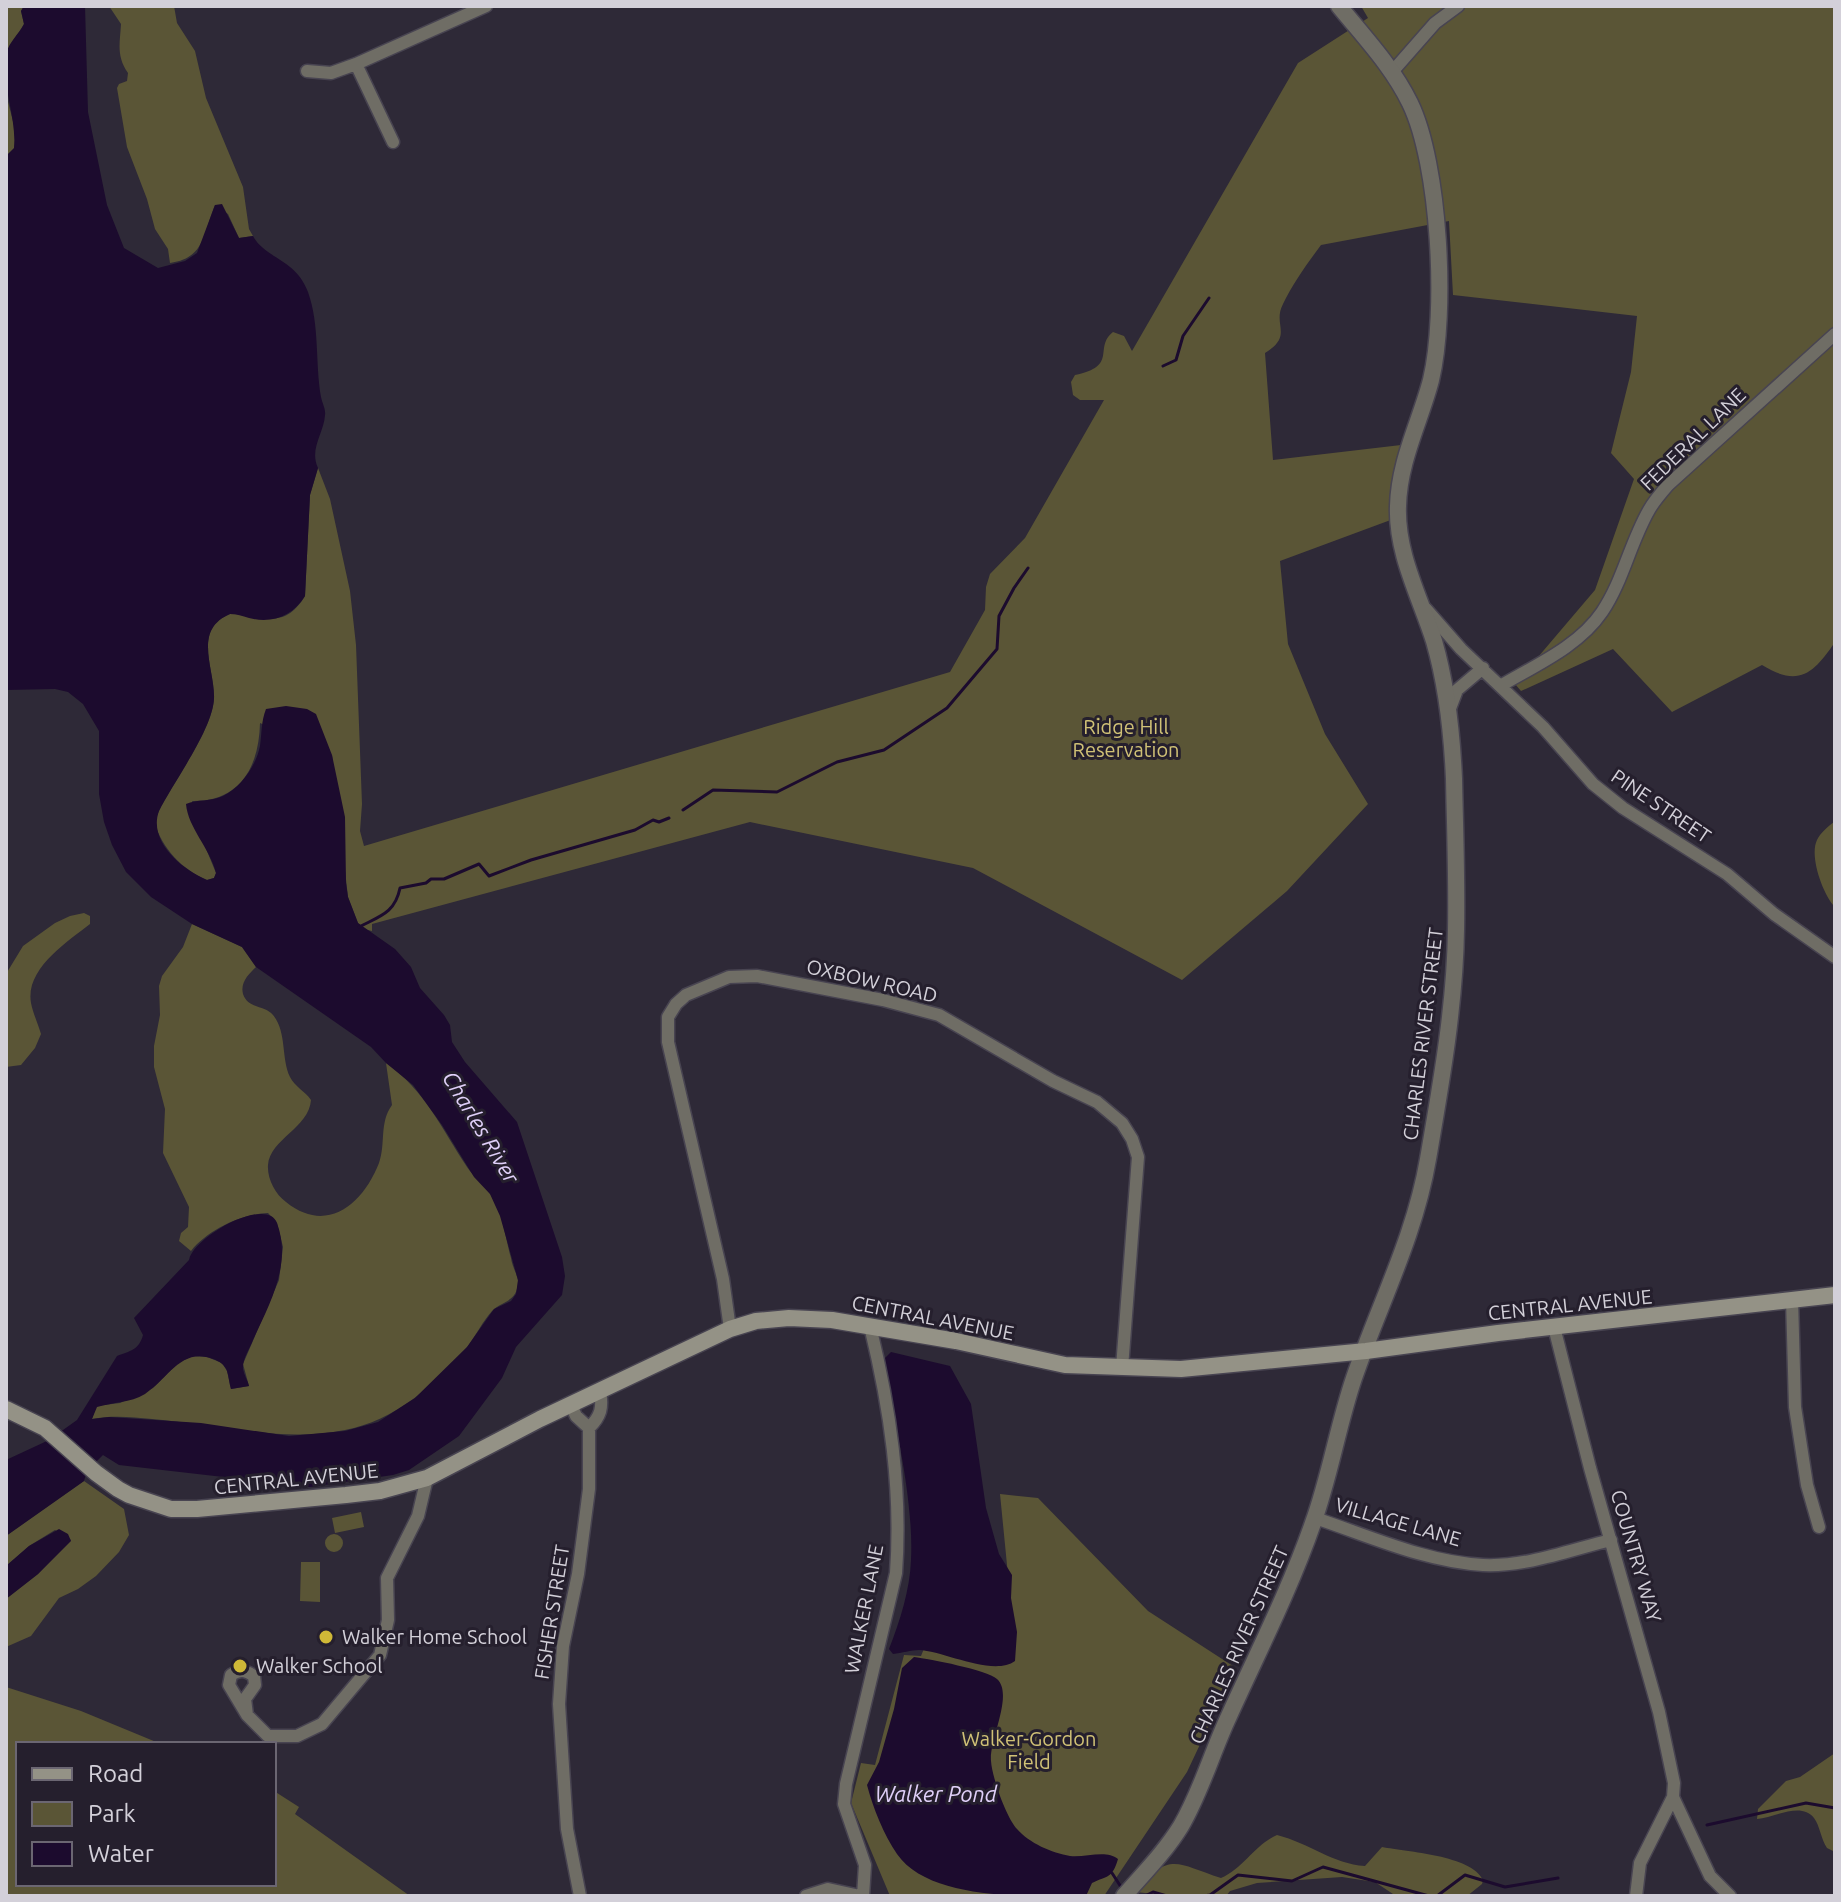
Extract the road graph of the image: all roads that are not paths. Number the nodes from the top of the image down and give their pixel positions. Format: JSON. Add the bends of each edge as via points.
{"nodes":[{"id":1,"x":486,"y":6,"type":"edge"},
{"id":2,"x":1339,"y":6,"type":"edge"},
{"id":3,"x":1458,"y":6,"type":"edge"},
{"id":4,"x":356,"y":64,"type":"junction"},
{"id":5,"x":307,"y":71,"type":"dead end"},
{"id":6,"x":1392,"y":72,"type":"junction"},
{"id":7,"x":393,"y":142,"type":"dead end"},
{"id":8,"x":1835,"y":334,"type":"edge"},
{"id":9,"x":1421,"y":602,"type":"junction"},
{"id":10,"x":1483,"y":668,"type":"junction"},
{"id":11,"x":1502,"y":685,"type":"junction"},
{"id":12,"x":1449,"y":712,"type":"junction"},
{"id":13,"x":1835,"y":957,"type":"edge"},
{"id":14,"x":1835,"y":1295,"type":"edge"},
{"id":15,"x":1792,"y":1299,"type":"junction"},
{"id":16,"x":870,"y":1326,"type":"junction"},
{"id":17,"x":1554,"y":1327,"type":"junction"},
{"id":18,"x":730,"y":1329,"type":"junction"},
{"id":19,"x":1366,"y":1351,"type":"junction"},
{"id":20,"x":1122,"y":1368,"type":"junction"},
{"id":21,"x":600,"y":1390,"type":"junction"},
{"id":22,"x":571,"y":1405,"type":"junction"},
{"id":23,"x":6,"y":1409,"type":"edge"},
{"id":24,"x":589,"y":1428,"type":"junction"},
{"id":25,"x":427,"y":1478,"type":"junction"},
{"id":26,"x":1315,"y":1518,"type":"junction"},
{"id":27,"x":1819,"y":1527,"type":"dead end"},
{"id":28,"x":1611,"y":1540,"type":"junction"},
{"id":29,"x":247,"y":1715,"type":"dead end"},
{"id":30,"x":1673,"y":1797,"type":"junction"},
{"id":31,"x":580,"y":1896,"type":"edge"},
{"id":32,"x":806,"y":1896,"type":"edge"},
{"id":33,"x":861,"y":1896,"type":"edge"},
{"id":34,"x":1124,"y":1896,"type":"edge"},
{"id":35,"x":1636,"y":1896,"type":"edge"},
{"id":36,"x":1730,"y":1896,"type":"edge"}],
"edges":[{"from":1,"to":4,"type":"street"},
{"from":2,"to":6,"type":"street","name":"CHARLES RIVER STREET"},
{"from":3,"to":6,"type":"street","via":[[1435,23]]},
{"from":4,"to":5,"type":"street","via":[[331,73]]},
{"from":4,"to":7,"type":"street"},
{"from":6,"to":9,"type":"street","name":"CHARLES RIVER STREET","via":[[1411,104],[1434,187],[1435,355],[1405,458],[1397,509],[1406,563]]},
{"from":8,"to":11,"type":"street","name":"FEDERAL LANE","via":[[1668,485],[1649,509],[1602,612],[1576,640]]},
{"from":9,"to":10,"type":"street","name":"PINE STREET"},
{"from":9,"to":12,"type":"street","name":"CHARLES RIVER STREET"},
{"from":10,"to":11,"type":"street","name":"PINE STREET"},
{"from":10,"to":12,"type":"street","via":[[1457,690]]},
{"from":11,"to":13,"type":"street","name":"PINE STREET","via":[[1593,784],[1727,874]]},
{"from":12,"to":19,"type":"street","name":"CHARLES RIVER STREET","via":[[1456,932],[1446,1043],[1417,1207]]},
{"from":14,"to":15,"type":"main road","name":"CENTRAL AVENUE"},
{"from":15,"to":17,"type":"main road","name":"CENTRAL AVENUE"},
{"from":15,"to":27,"type":"street","via":[[1795,1407]]},
{"from":16,"to":18,"type":"main road","name":"CENTRAL AVENUE","via":[[789,1318]]},
{"from":16,"to":20,"type":"main road","name":"CENTRAL AVENUE","via":[[1065,1365]]},
{"from":16,"to":33,"type":"street","name":"WALKER LANE","via":[[891,1436],[898,1539],[896,1573],[844,1804],[865,1865]]},
{"from":17,"to":19,"type":"main road","name":"CENTRAL AVENUE"},
{"from":17,"to":28,"type":"street","name":"COUNTRY WAY"},
{"from":18,"to":20,"type":"street","name":"OXBOW ROAD","via":[[668,1042],[668,1017],[686,995],[729,977],[757,976],[939,1015],[1097,1102],[1122,1123],[1138,1157]]},
{"from":18,"to":21,"type":"main road","name":"CENTRAL AVENUE"},
{"from":19,"to":20,"type":"main road","name":"CENTRAL AVENUE","via":[[1181,1369]]},
{"from":19,"to":26,"type":"street","name":"CHARLES RIVER STREET"},
{"from":21,"to":22,"type":"main road","name":"CENTRAL AVENUE"},
{"from":21,"to":24,"type":"street","name":"FISHER STREET","via":[[599,1418]]},
{"from":22,"to":24,"type":"street"},
{"from":22,"to":25,"type":"main road","name":"CENTRAL AVENUE"},
{"from":23,"to":25,"type":"main road","name":"CENTRAL AVENUE","via":[[53,1434],[129,1495],[171,1509],[380,1491]]},
{"from":24,"to":31,"type":"street","name":"FISHER STREET","via":[[589,1489],[563,1646],[559,1704],[567,1829]]},
{"from":25,"to":29,"type":"street","via":[[418,1516],[387,1578],[388,1620],[380,1655],[322,1724],[297,1736],[268,1736]]},
{"from":26,"to":28,"type":"street","name":"VILLAGE LANE","via":[[1420,1553],[1484,1565]]},
{"from":26,"to":34,"type":"street","name":"CHARLES RIVER STREET","via":[[1183,1822]]},
{"from":28,"to":30,"type":"street","name":"COUNTRY WAY","via":[[1659,1712]]},
{"from":30,"to":35,"type":"street","via":[[1640,1863]]},
{"from":30,"to":36,"type":"street","name":"COUNTRY WAY","via":[[1710,1876]]},
{"from":32,"to":33,"type":"street","via":[[828,1889]]}]}
